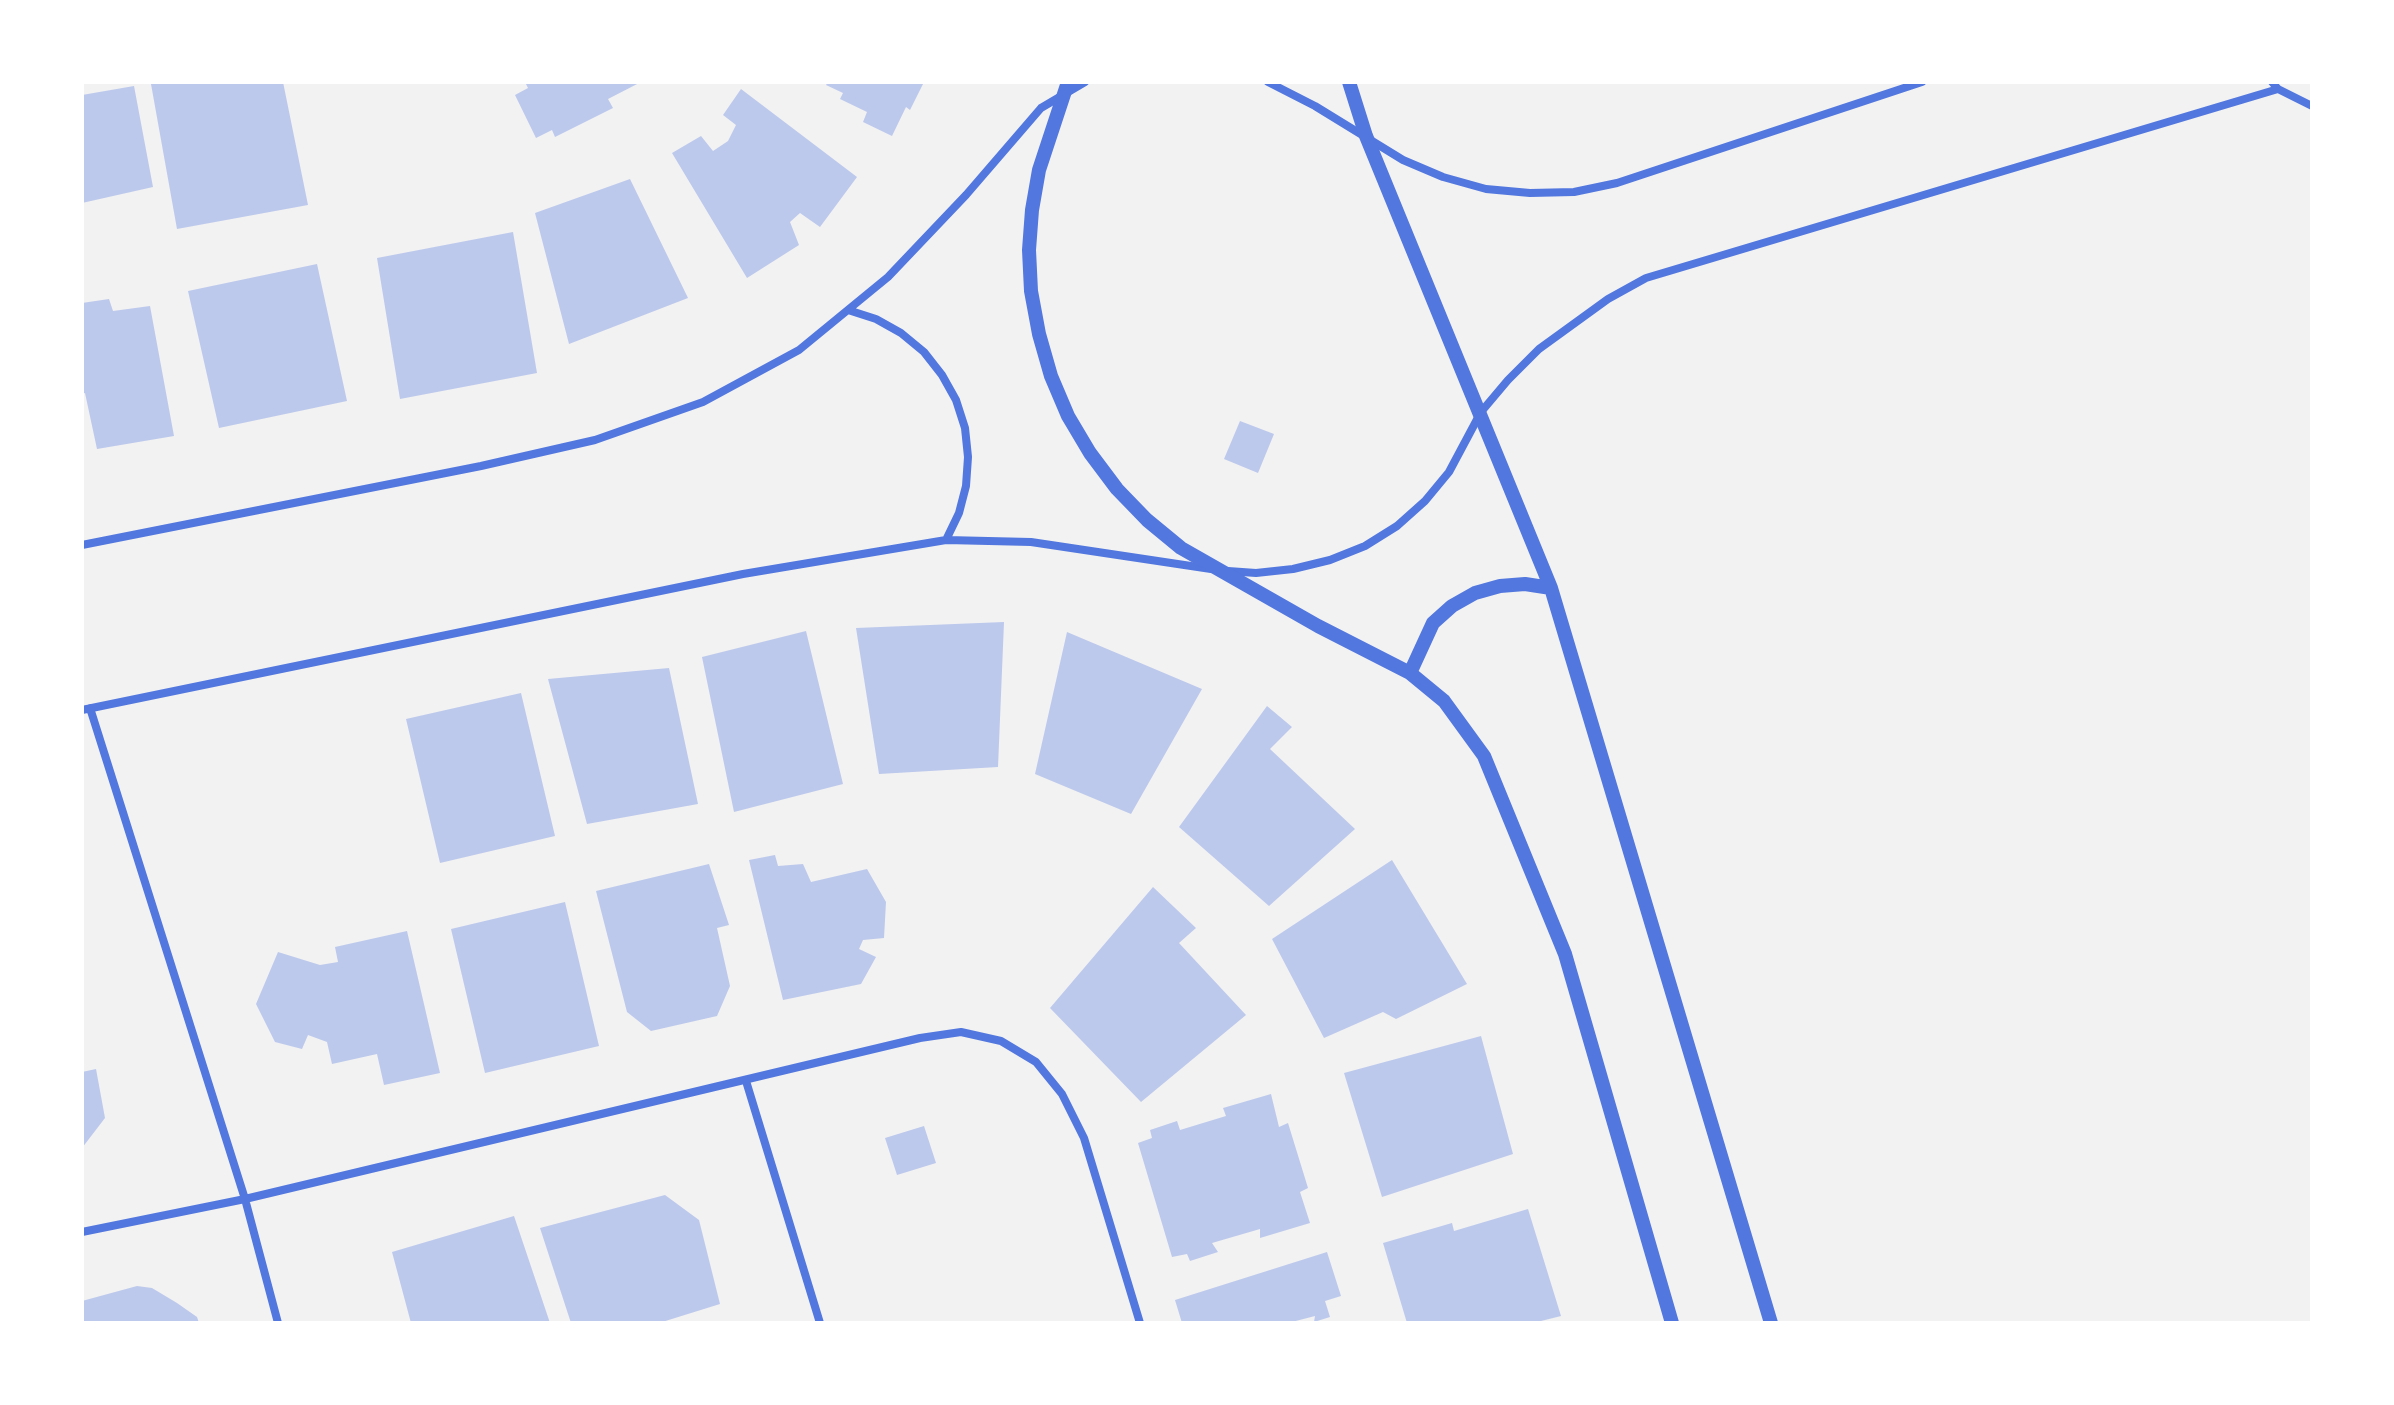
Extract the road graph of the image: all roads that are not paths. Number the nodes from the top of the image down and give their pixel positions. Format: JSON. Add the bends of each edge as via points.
{"nodes":[{"id":1,"x":1085,"y":82,"type":"edge"},
{"id":2,"x":1268,"y":82,"type":"edge"},
{"id":3,"x":1349,"y":82,"type":"edge"},
{"id":4,"x":1922,"y":82,"type":"edge"},
{"id":5,"x":2275,"y":85,"type":"edge"},
{"id":6,"x":1066,"y":88,"type":"edge"},
{"id":7,"x":2312,"y":106,"type":"edge"},
{"id":8,"x":1366,"y":136,"type":"junction"},
{"id":9,"x":848,"y":310,"type":"junction"},
{"id":10,"x":1481,"y":412,"type":"junction"},
{"id":11,"x":946,"y":540,"type":"junction"},
{"id":12,"x":82,"y":545,"type":"edge"},
{"id":13,"x":1218,"y":570,"type":"junction"},
{"id":14,"x":1551,"y":588,"type":"junction"},
{"id":15,"x":1410,"y":673,"type":"junction"},
{"id":16,"x":86,"y":709,"type":"edge"},
{"id":17,"x":746,"y":1081,"type":"junction"},
{"id":18,"x":245,"y":1199,"type":"junction"},
{"id":19,"x":82,"y":1232,"type":"edge"},
{"id":20,"x":278,"y":1323,"type":"edge"},
{"id":21,"x":820,"y":1323,"type":"edge"},
{"id":22,"x":1140,"y":1323,"type":"edge"},
{"id":23,"x":1672,"y":1323,"type":"edge"},
{"id":24,"x":1771,"y":1323,"type":"edge"}],
"edges":[{"from":1,"to":6,"type":"street"},
{"from":2,"to":8,"type":"street"},
{"from":3,"to":8,"type":"street"},
{"from":4,"to":8,"type":"street","via":[[1617,183],[1574,192],[1486,189],[1403,160]]},
{"from":5,"to":7,"type":"street"},
{"from":5,"to":10,"type":"street","via":[[1646,278],[1550,340]]},
{"from":6,"to":9,"type":"street","via":[[1041,108],[888,277]]},
{"from":6,"to":13,"type":"street","via":[[1039,170],[1029,250],[1036,320],[1051,376],[1068,416],[1117,489],[1181,548]]},
{"from":8,"to":10,"type":"street"},
{"from":9,"to":11,"type":"street","via":[[901,333],[933,363],[956,400],[966,442],[966,486]]},
{"from":9,"to":12,"type":"street","via":[[799,350],[703,402],[595,440]]},
{"from":10,"to":13,"type":"street","via":[[1449,472],[1425,501],[1365,546],[1293,569]]},
{"from":10,"to":14,"type":"street"},
{"from":11,"to":13,"type":"street","via":[[1031,542]]},
{"from":11,"to":16,"type":"street","via":[[743,574]]},
{"from":13,"to":15,"type":"street"},
{"from":14,"to":15,"type":"street","via":[[1500,586],[1452,606],[1433,623]]},
{"from":14,"to":24,"type":"street"},
{"from":15,"to":23,"type":"street","via":[[1444,701],[1484,756],[1565,954]]},
{"from":16,"to":18,"type":"street"},
{"from":17,"to":18,"type":"street"},
{"from":17,"to":21,"type":"street"},
{"from":17,"to":22,"type":"street","via":[[961,1032],[1001,1041],[1036,1062],[1062,1094],[1084,1138]]},
{"from":18,"to":19,"type":"street"},
{"from":18,"to":20,"type":"street"}]}
